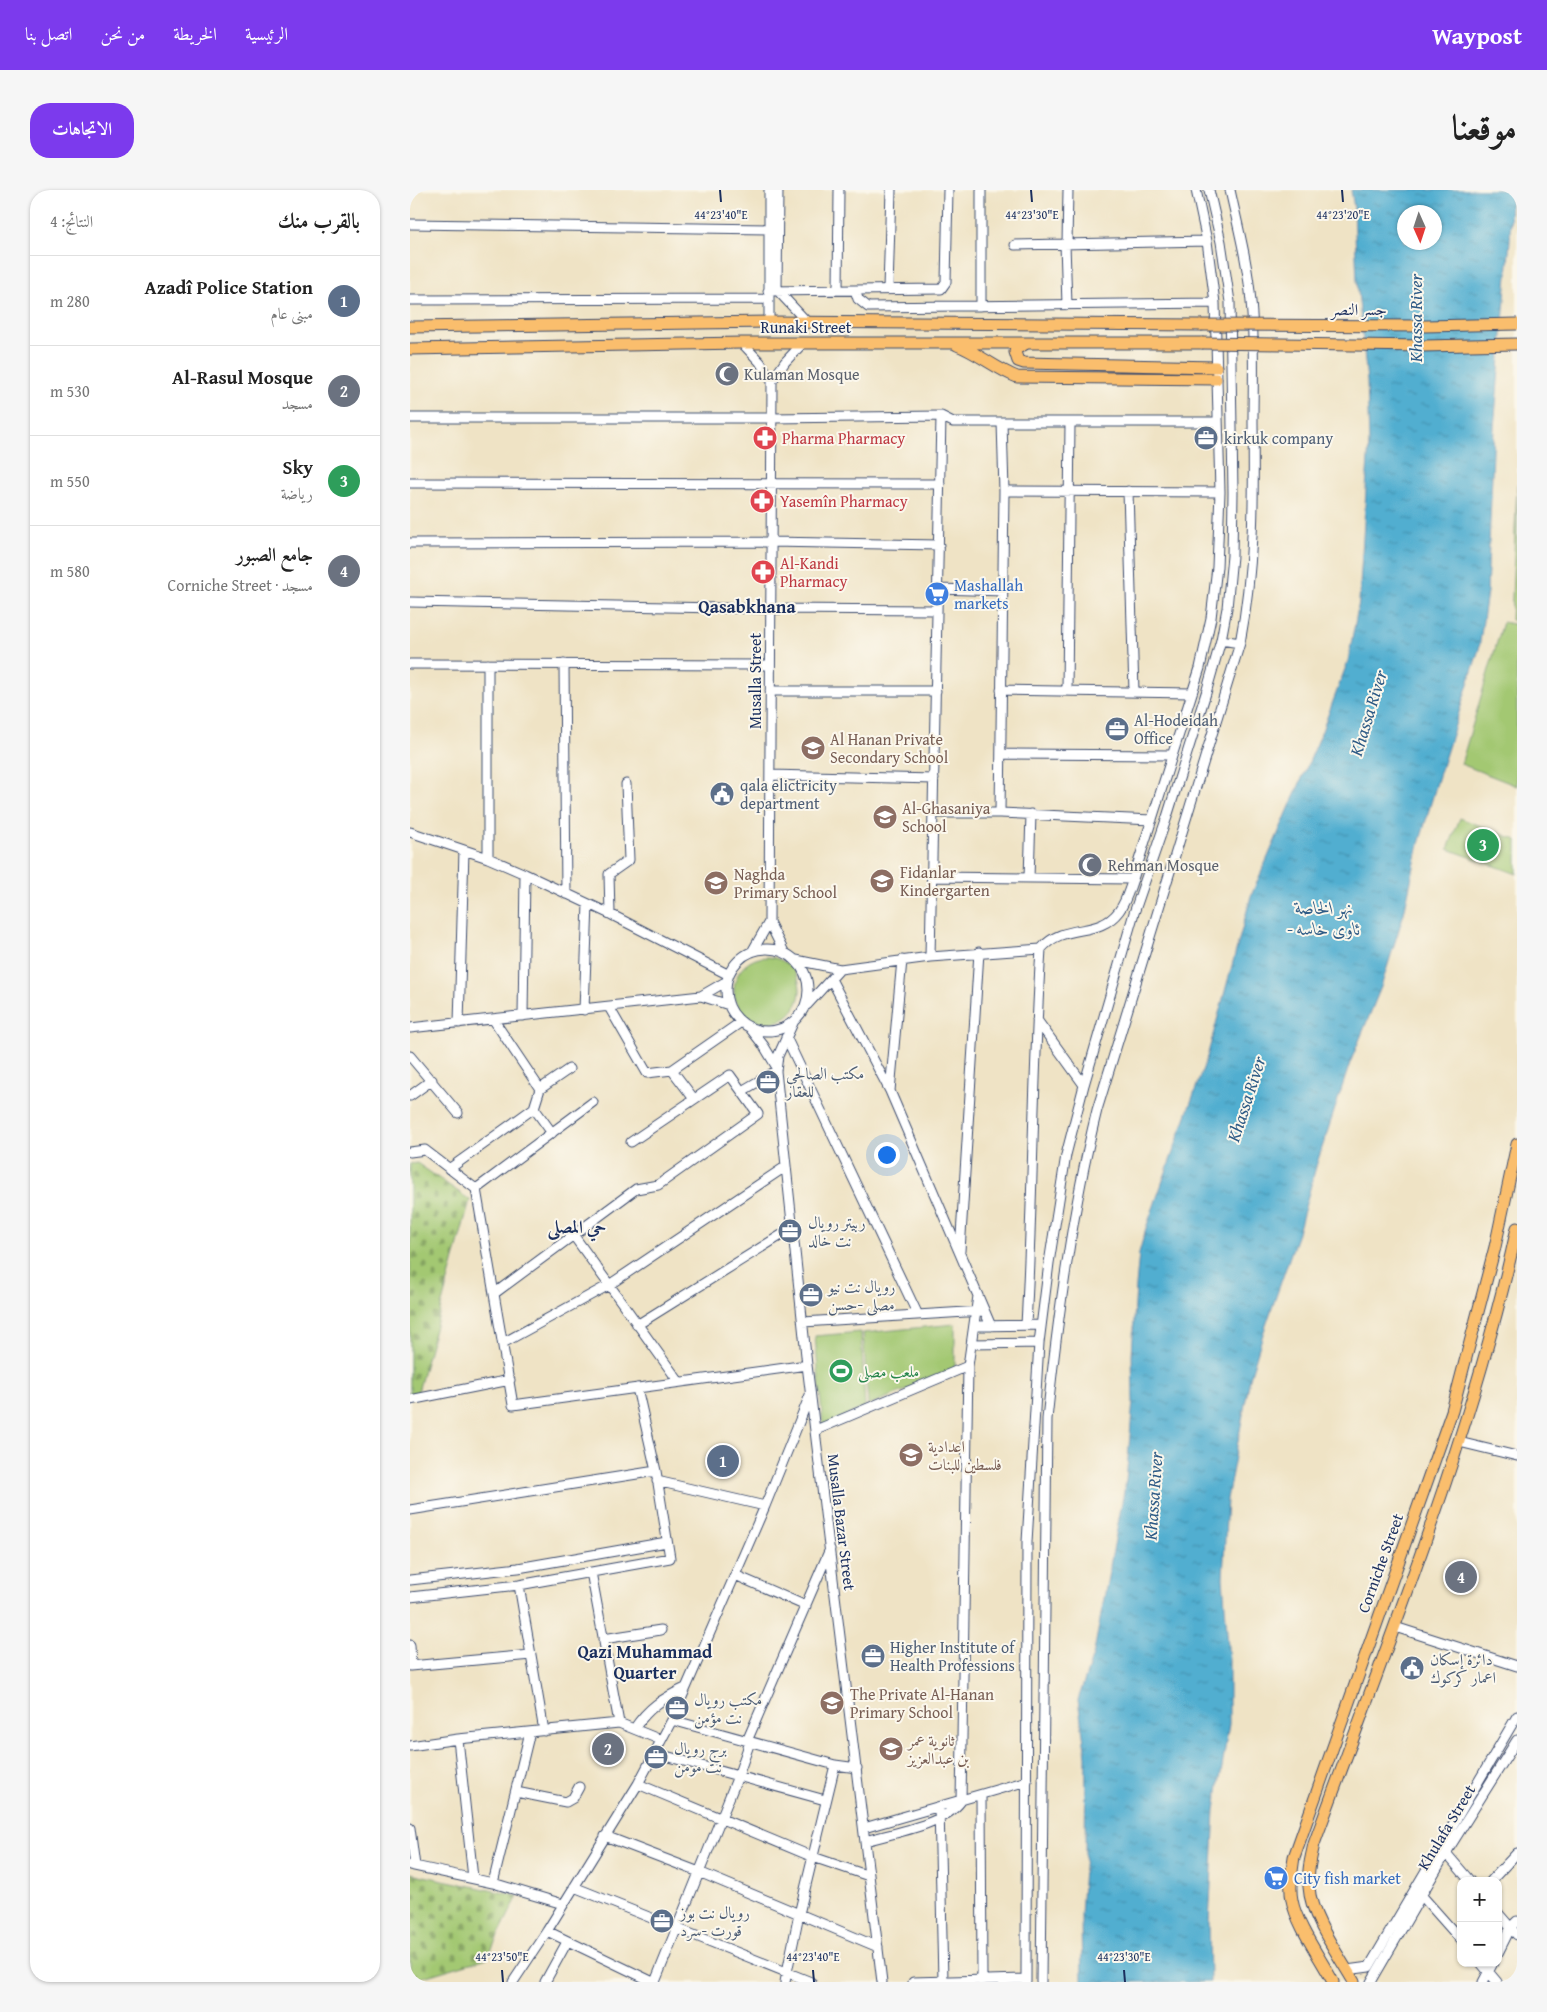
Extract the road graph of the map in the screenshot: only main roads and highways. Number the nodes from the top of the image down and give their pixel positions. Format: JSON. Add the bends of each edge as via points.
{"nodes":[{"id":1,"x":1517,"y":324,"type":"edge"},
{"id":2,"x":1201,"y":325,"type":"joint"},
{"id":3,"x":482,"y":326,"type":"junction"},
{"id":4,"x":410,"y":327,"type":"edge"},
{"id":5,"x":953,"y":343,"type":"junction"},
{"id":6,"x":1027,"y":343,"type":"junction"},
{"id":7,"x":1517,"y":344,"type":"edge"},
{"id":8,"x":483,"y":348,"type":"junction"},
{"id":9,"x":410,"y":349,"type":"edge"},
{"id":10,"x":1517,"y":1144,"type":"edge"},
{"id":11,"x":1517,"y":1228,"type":"edge"},
{"id":12,"x":1483,"y":1291,"type":"junction"},
{"id":13,"x":1500,"y":1295,"type":"junction"},
{"id":14,"x":1476,"y":1319,"type":"junction"},
{"id":15,"x":1493,"y":1323,"type":"junction"},
{"id":16,"x":1320,"y":1781,"type":"junction"},
{"id":17,"x":1335,"y":1786,"type":"junction"},
{"id":18,"x":1333,"y":1982,"type":"edge"},
{"id":19,"x":1354,"y":1982,"type":"edge"}],
"edges":[{"from":1,"to":2,"type":"main road","name":"جسر النصر","bridge":true},
{"from":2,"to":3,"type":"main road","name":"Runaki Street","via":[[769,322]]},
{"from":3,"to":4,"type":"main road","name":"Runaki Street"},
{"from":3,"to":8,"type":"main road"},
{"from":5,"to":6,"type":"main road","name":"Runaki Street"},
{"from":5,"to":6,"type":"main road","via":[[1017,377],[1216,373],[1024,363],[1018,361],[1015,352]]},
{"from":5,"to":8,"type":"main road","name":"Runaki Street"},
{"from":6,"to":7,"type":"main road","name":"Runaki Street","bridge":true},
{"from":8,"to":9,"type":"main road","name":"Runaki Street"},
{"from":10,"to":12,"type":"main road","name":"Corniche Street"},
{"from":11,"to":13,"type":"main road"},
{"from":12,"to":13,"type":"main road"},
{"from":12,"to":14,"type":"main road","name":"Corniche Street"},
{"from":13,"to":15,"type":"main road"},
{"from":14,"to":15,"type":"main road"},
{"from":14,"to":16,"type":"main road","name":"Corniche Street","via":[[1452,1411]]},
{"from":15,"to":17,"type":"main road","via":[[1469,1416],[1395,1628]]},
{"from":16,"to":17,"type":"main road"},
{"from":16,"to":18,"type":"main road","name":"Corniche Street","via":[[1294,1857],[1292,1900],[1298,1919]]},
{"from":17,"to":19,"type":"main road","via":[[1314,1844],[1308,1885],[1314,1912]]}]}
